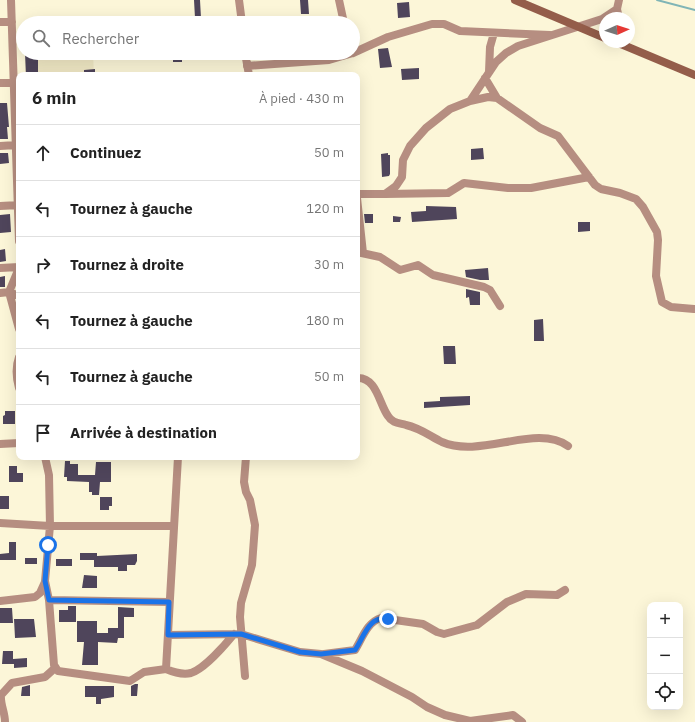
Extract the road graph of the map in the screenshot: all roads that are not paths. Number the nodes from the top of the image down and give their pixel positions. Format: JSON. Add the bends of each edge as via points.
{"nodes":[{"id":1,"x":11,"y":0,"type":"edge"},
{"id":2,"x":239,"y":0,"type":"edge"},
{"id":3,"x":339,"y":0,"type":"edge"},
{"id":4,"x":515,"y":0,"type":"edge"},
{"id":5,"x":619,"y":0,"type":"edge"},
{"id":6,"x":616,"y":10,"type":"joint"},
{"id":7,"x":241,"y":16,"type":"edge"},
{"id":8,"x":342,"y":16,"type":"edge"},
{"id":9,"x":0,"y":22,"type":"edge"},
{"id":10,"x":12,"y":22,"type":"junction"},
{"id":11,"x":579,"y":27,"type":"junction"},
{"id":12,"x":494,"y":33,"type":"junction"},
{"id":13,"x":553,"y":35,"type":"junction"},
{"id":14,"x":599,"y":35,"type":"edge"},
{"id":15,"x":635,"y":48,"type":"edge"},
{"id":16,"x":360,"y":49,"type":"edge"},
{"id":17,"x":246,"y":60,"type":"edge"},
{"id":18,"x":329,"y":60,"type":"edge"},
{"id":19,"x":247,"y":66,"type":"junction"},
{"id":20,"x":248,"y":72,"type":"edge"},
{"id":21,"x":487,"y":75,"type":"junction"},
{"id":22,"x":695,"y":75,"type":"edge"},
{"id":23,"x":0,"y":83,"type":"edge"},
{"id":24,"x":13,"y":83,"type":"junction"},
{"id":25,"x":497,"y":98,"type":"junction"},
{"id":26,"x":470,"y":101,"type":"junction"},
{"id":27,"x":16,"y":145,"type":"joint"},
{"id":28,"x":0,"y":146,"type":"edge"},
{"id":29,"x":589,"y":177,"type":"junction"},
{"id":30,"x":360,"y":194,"type":"edge"},
{"id":31,"x":385,"y":194,"type":"junction"},
{"id":32,"x":16,"y":205,"type":"edge"},
{"id":33,"x":0,"y":206,"type":"edge"},
{"id":34,"x":360,"y":253,"type":"edge"},
{"id":35,"x":0,"y":268,"type":"edge"},
{"id":36,"x":16,"y":268,"type":"edge"},
{"id":37,"x":16,"y":275,"type":"edge"},
{"id":38,"x":9,"y":292,"type":"junction"},
{"id":39,"x":0,"y":293,"type":"edge"},
{"id":40,"x":16,"y":295,"type":"edge"},
{"id":41,"x":500,"y":306,"type":"dead end"},
{"id":42,"x":694,"y":309,"type":"dead end"},
{"id":43,"x":16,"y":318,"type":"edge"},
{"id":44,"x":16,"y":367,"type":"edge"},
{"id":45,"x":16,"y":378,"type":"edge"},
{"id":46,"x":360,"y":378,"type":"edge"},
{"id":47,"x":16,"y":443,"type":"edge"},
{"id":48,"x":0,"y":444,"type":"edge"},
{"id":49,"x":568,"y":446,"type":"dead end"},
{"id":50,"x":46,"y":460,"type":"edge"},
{"id":51,"x":178,"y":460,"type":"edge"},
{"id":52,"x":246,"y":460,"type":"edge"},
{"id":53,"x":0,"y":523,"type":"edge"},
{"id":54,"x":50,"y":526,"type":"junction"},
{"id":55,"x":174,"y":526,"type":"junction"},
{"id":56,"x":45,"y":581,"type":"junction"},
{"id":57,"x":564,"y":590,"type":"dead end"},
{"id":58,"x":49,"y":600,"type":"junction"},
{"id":59,"x":0,"y":601,"type":"edge"},
{"id":60,"x":169,"y":602,"type":"junction"},
{"id":61,"x":237,"y":634,"type":"junction"},
{"id":62,"x":168,"y":635,"type":"junction"},
{"id":63,"x":321,"y":654,"type":"junction"},
{"id":64,"x":55,"y":668,"type":"junction"},
{"id":65,"x":166,"y":669,"type":"junction"},
{"id":66,"x":245,"y":676,"type":"dead end"},
{"id":67,"x":5,"y":722,"type":"edge"},
{"id":68,"x":522,"y":722,"type":"edge"}],
"edges":[{"from":1,"to":10,"type":"street"},
{"from":2,"to":7,"type":"street"},
{"from":3,"to":8,"type":"street"},
{"from":4,"to":11,"type":"street"},
{"from":5,"to":6,"type":"street"},
{"from":6,"to":11,"type":"street","via":[[602,19]]},
{"from":9,"to":10,"type":"street"},
{"from":10,"to":24,"type":"street"},
{"from":11,"to":13,"type":"street"},
{"from":11,"to":14,"type":"street"},
{"from":12,"to":13,"type":"street"},
{"from":12,"to":16,"type":"street","via":[[460,31],[444,24],[432,24]]},
{"from":12,"to":21,"type":"street"},
{"from":13,"to":21,"type":"street","via":[[518,46],[506,53]]},
{"from":15,"to":22,"type":"street"},
{"from":17,"to":19,"type":"street"},
{"from":18,"to":19,"type":"street"},
{"from":19,"to":20,"type":"street"},
{"from":21,"to":25,"type":"street"},
{"from":21,"to":26,"type":"street"},
{"from":23,"to":24,"type":"street"},
{"from":24,"to":27,"type":"street"},
{"from":25,"to":26,"type":"street"},
{"from":25,"to":29,"type":"street","via":[[540,128],[562,139]]},
{"from":26,"to":31,"type":"street","via":[[450,109],[426,128],[410,146],[403,160],[402,177],[396,186]]},
{"from":27,"to":28,"type":"street"},
{"from":29,"to":31,"type":"street","via":[[531,188],[464,184],[448,193]]},
{"from":29,"to":42,"type":"street","via":[[602,189],[636,199],[643,207],[657,232],[656,276],[662,302],[671,308]]},
{"from":30,"to":31,"type":"street"},
{"from":32,"to":33,"type":"street"},
{"from":34,"to":41,"type":"street","via":[[380,257],[400,270],[418,265],[433,275],[484,287],[490,290]]},
{"from":35,"to":36,"type":"street"},
{"from":37,"to":38,"type":"street"},
{"from":38,"to":39,"type":"street"},
{"from":38,"to":40,"type":"street"},
{"from":38,"to":43,"type":"street"},
{"from":44,"to":45,"type":"street"},
{"from":46,"to":49,"type":"street","via":[[372,386],[382,401],[386,415],[394,422],[429,433],[443,442],[488,446],[532,438],[558,440]]},
{"from":47,"to":48,"type":"street"},
{"from":50,"to":54,"type":"street","via":[[49,475]]},
{"from":51,"to":55,"type":"street"},
{"from":52,"to":61,"type":"street","via":[[244,482],[255,525],[255,545],[241,603]]},
{"from":53,"to":54,"type":"street"},
{"from":54,"to":55,"type":"street"},
{"from":54,"to":56,"type":"street"},
{"from":55,"to":60,"type":"street"},
{"from":56,"to":58,"type":"street"},
{"from":56,"to":59,"type":"street","via":[[40,593],[35,596]]},
{"from":57,"to":63,"type":"street","via":[[556,595],[526,594],[507,602],[477,625],[444,634],[423,624],[377,619],[368,628],[355,650]]},
{"from":58,"to":60,"type":"street"},
{"from":58,"to":64,"type":"street"},
{"from":60,"to":62,"type":"street"},
{"from":61,"to":62,"type":"street"},
{"from":61,"to":63,"type":"street","via":[[300,652]]},
{"from":61,"to":65,"type":"street","via":[[191,673],[183,674]]},
{"from":61,"to":66,"type":"street"},
{"from":62,"to":65,"type":"street"},
{"from":63,"to":68,"type":"street","via":[[362,671],[446,715],[470,721],[513,715]]},
{"from":64,"to":65,"type":"street","via":[[64,673],[130,680],[144,672]]},
{"from":64,"to":67,"type":"street","via":[[45,677],[12,684],[1,695]]}]}
